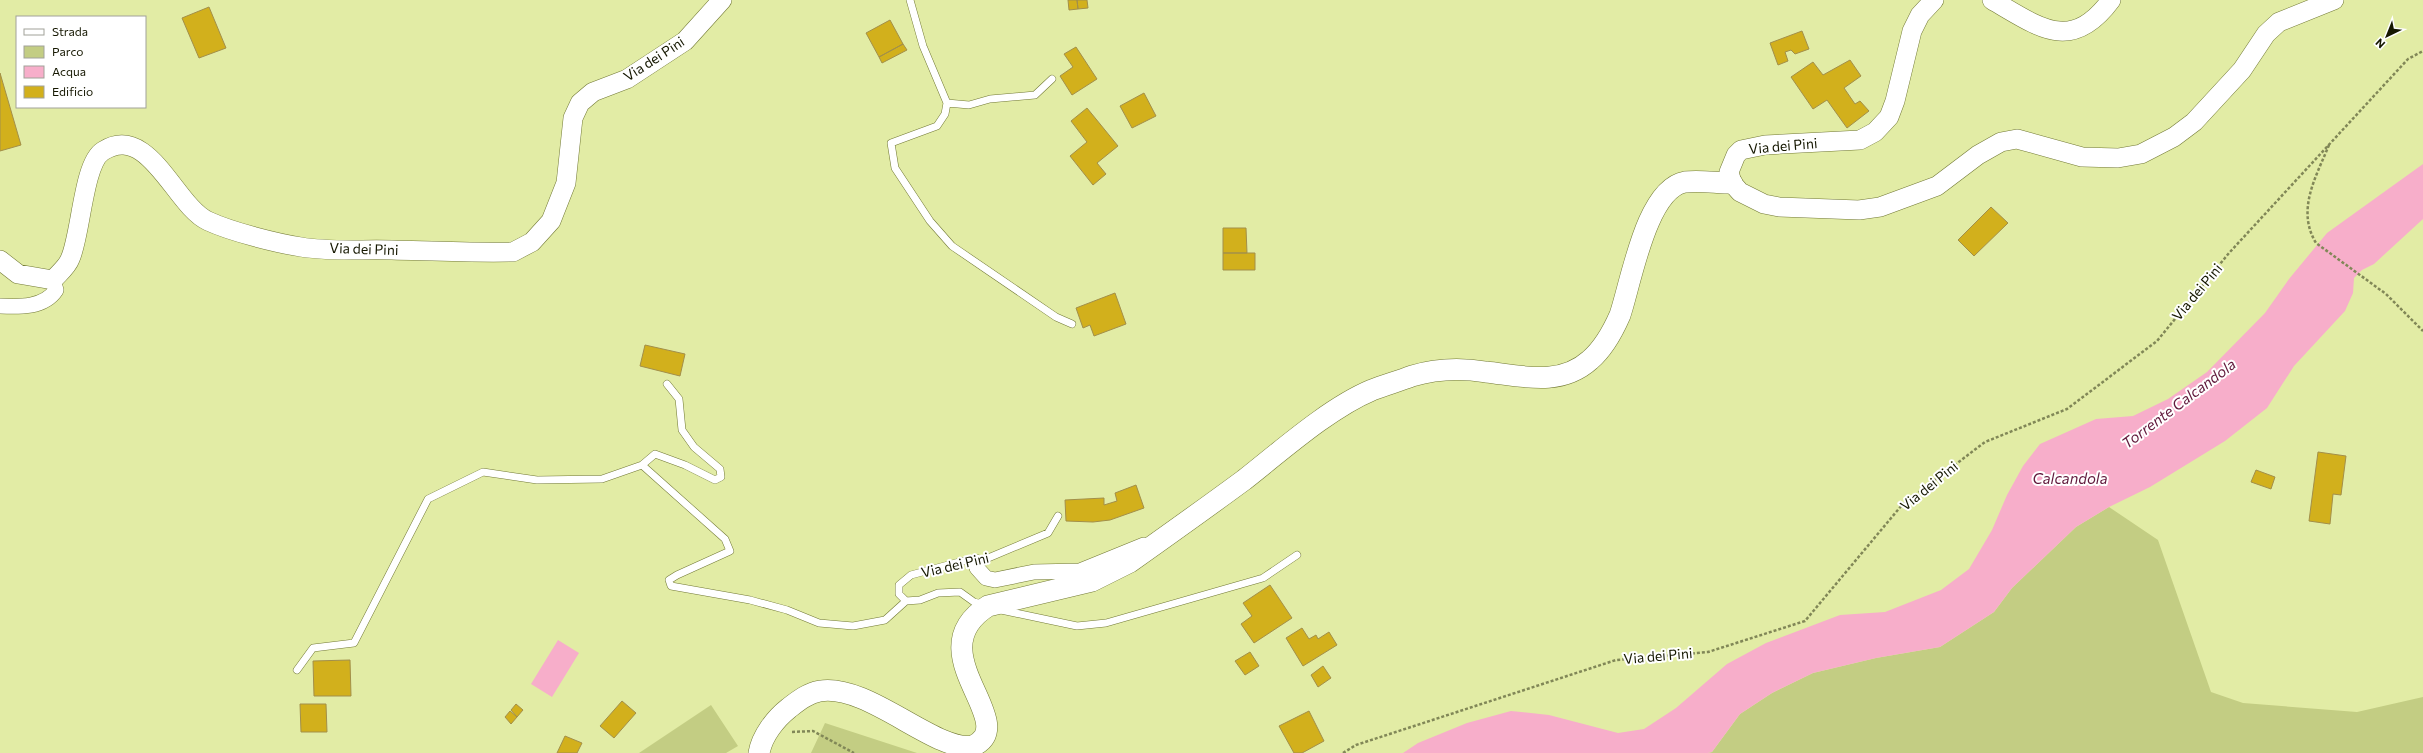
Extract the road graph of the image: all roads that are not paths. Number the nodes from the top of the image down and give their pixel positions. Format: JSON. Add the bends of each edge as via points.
{"nodes":[{"id":1,"x":722,"y":0,"type":"edge"},
{"id":2,"x":910,"y":0,"type":"edge"},
{"id":3,"x":1934,"y":0,"type":"edge"},
{"id":4,"x":1992,"y":0,"type":"edge"},
{"id":5,"x":2111,"y":0,"type":"edge"},
{"id":6,"x":2334,"y":0,"type":"edge"},
{"id":7,"x":1052,"y":79,"type":"dead end"},
{"id":8,"x":947,"y":103,"type":"junction"},
{"id":9,"x":1732,"y":183,"type":"junction"},
{"id":10,"x":0,"y":260,"type":"edge"},
{"id":11,"x":52,"y":280,"type":"junction"},
{"id":12,"x":0,"y":306,"type":"edge"},
{"id":13,"x":1072,"y":324,"type":"dead end"},
{"id":14,"x":667,"y":384,"type":"dead end"},
{"id":15,"x":642,"y":464,"type":"junction"},
{"id":16,"x":1058,"y":516,"type":"dead end"},
{"id":17,"x":1169,"y":534,"type":"junction"},
{"id":18,"x":1297,"y":555,"type":"dead end"},
{"id":19,"x":976,"y":562,"type":"junction"},
{"id":20,"x":906,"y":601,"type":"junction"},
{"id":21,"x":988,"y":606,"type":"junction"},
{"id":22,"x":297,"y":670,"type":"dead end"},
{"id":23,"x":759,"y":753,"type":"edge"}],
"edges":[{"from":1,"to":11,"type":"street","name":"Via dei Pini","via":[[686,41],[632,75],[593,92],[580,103],[573,118],[566,183],[551,221],[532,242],[513,252],[302,247],[249,234],[207,221],[184,203],[168,176],[144,154],[126,144],[112,146],[101,152],[91,170],[76,246],[70,261]]},
{"from":2,"to":8,"type":"lane","via":[[923,46]]},
{"from":3,"to":9,"type":"street","name":"Via dei Pini","via":[[1920,15],[1912,31],[1895,101],[1889,117],[1875,132],[1860,140],[1748,148],[1736,155],[1732,163],[1729,172]]},
{"from":4,"to":5,"type":"street","via":[[2048,31],[2063,32],[2085,27]]},
{"from":6,"to":9,"type":"street","via":[[2279,22],[2266,34],[2242,70],[2194,122],[2174,137],[2141,154],[2118,158],[2082,157],[2017,139],[2001,142],[1978,155],[1937,186],[1906,199],[1859,210],[1764,204],[1749,199]]},
{"from":7,"to":8,"type":"lane","via":[[1035,95],[990,99],[969,105]]},
{"from":8,"to":13,"type":"lane","via":[[945,114],[937,126],[891,143],[895,168],[930,221],[952,246],[1056,317]]},
{"from":9,"to":17,"type":"main road","via":[[1685,182],[1660,200],[1643,238],[1619,315],[1606,344],[1590,361],[1570,373],[1548,378],[1519,378],[1485,371],[1445,370],[1415,375],[1370,391],[1334,412]]},
{"from":10,"to":11,"type":"street","via":[[18,274]]},
{"from":11,"to":12,"type":"street","via":[[56,290],[52,296],[37,304],[22,307]]},
{"from":14,"to":15,"type":"lane","via":[[679,399],[682,430],[694,447],[720,469],[722,477],[715,480],[655,454]]},
{"from":15,"to":20,"type":"lane","via":[[725,539],[730,551],[677,575],[669,580],[671,586],[750,600],[787,610],[820,623],[854,626],[885,620]]},
{"from":15,"to":22,"type":"lane","via":[[602,480],[538,480],[483,472],[428,499],[354,643],[313,648]]},
{"from":16,"to":19,"type":"lane","name":"Via dei Pini","via":[[1048,533]]},
{"from":17,"to":19,"type":"street","via":[[1080,571],[1034,572],[995,580],[986,578],[977,568]]},
{"from":17,"to":21,"type":"main road","via":[[1130,562],[1092,581]]},
{"from":18,"to":21,"type":"lane","name":"Via dei Pini","via":[[1263,578],[1106,624],[1078,626]]},
{"from":19,"to":20,"type":"lane","name":"Via dei Pini","via":[[963,562],[911,575],[899,584],[899,594]]},
{"from":20,"to":21,"type":"lane","name":"Via dei Pini","via":[[920,600],[938,593],[960,592],[974,602]]},
{"from":21,"to":23,"type":"main road","via":[[968,622],[962,642],[969,682],[984,709],[987,727],[985,735],[973,746],[953,747],[936,742],[872,704],[839,690],[819,691],[801,698],[785,711],[767,732]]}]}
